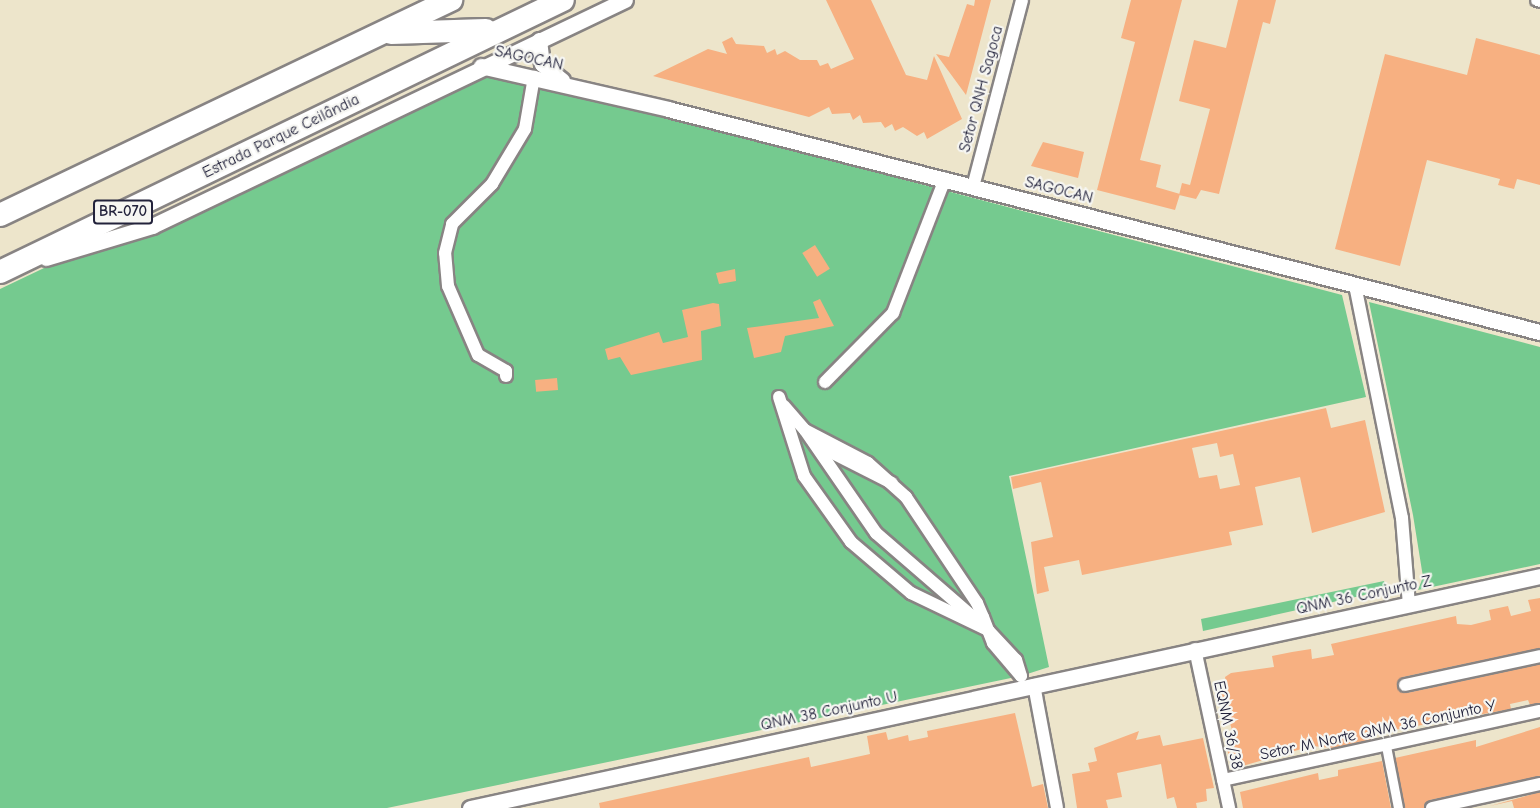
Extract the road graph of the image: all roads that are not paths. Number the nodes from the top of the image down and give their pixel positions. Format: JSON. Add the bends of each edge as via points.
{"nodes":[{"id":1,"x":452,"y":0,"type":"edge"},
{"id":2,"x":468,"y":0,"type":"edge"},
{"id":3,"x":563,"y":0,"type":"edge"},
{"id":4,"x":625,"y":0,"type":"edge"},
{"id":5,"x":1022,"y":0,"type":"edge"},
{"id":6,"x":518,"y":21,"type":"junction"},
{"id":7,"x":443,"y":33,"type":"junction"},
{"id":8,"x":380,"y":34,"type":"junction"},
{"id":9,"x":539,"y":40,"type":"junction"},
{"id":10,"x":481,"y":66,"type":"junction"},
{"id":11,"x":403,"y":76,"type":"junction"},
{"id":12,"x":534,"y":77,"type":"junction"},
{"id":13,"x":570,"y":85,"type":"junction"},
{"id":14,"x":945,"y":179,"type":"junction"},
{"id":15,"x":972,"y":187,"type":"junction"},
{"id":16,"x":0,"y":215,"type":"edge"},
{"id":17,"x":0,"y":272,"type":"edge"},
{"id":18,"x":1355,"y":285,"type":"junction"},
{"id":19,"x":1540,"y":332,"type":"edge"},
{"id":20,"x":506,"y":376,"type":"dead end"},
{"id":21,"x":825,"y":382,"type":"dead end"},
{"id":22,"x":805,"y":430,"type":"junction"},
{"id":23,"x":818,"y":444,"type":"junction"},
{"id":24,"x":893,"y":484,"type":"junction"},
{"id":25,"x":1540,"y":576,"type":"edge"},
{"id":26,"x":1409,"y":605,"type":"junction"},
{"id":27,"x":988,"y":630,"type":"junction"},
{"id":28,"x":1195,"y":649,"type":"junction"},
{"id":29,"x":1540,"y":656,"type":"edge"},
{"id":30,"x":1034,"y":685,"type":"junction"},
{"id":31,"x":1405,"y":685,"type":"dead end"},
{"id":32,"x":1540,"y":711,"type":"edge"},
{"id":33,"x":1386,"y":746,"type":"junction"},
{"id":34,"x":1223,"y":780,"type":"junction"},
{"id":35,"x":1540,"y":784,"type":"edge"},
{"id":36,"x":512,"y":804,"type":"edge"},
{"id":37,"x":470,"y":808,"type":"edge"},
{"id":38,"x":1057,"y":808,"type":"edge"},
{"id":39,"x":1229,"y":808,"type":"edge"},
{"id":40,"x":1398,"y":808,"type":"edge"},
{"id":41,"x":1432,"y":808,"type":"edge"}],
"edges":[{"from":1,"to":8,"type":"highway"},
{"from":2,"to":7,"type":"highway"},
{"from":3,"to":6,"type":"highway","name":"Estrada Parque Ceilândia","number":"BR-070"},
{"from":4,"to":9,"type":"street"},
{"from":5,"to":15,"type":"street","name":"Setor QNH Sagoca"},
{"from":6,"to":7,"type":"highway"},
{"from":6,"to":11,"type":"highway","name":"Estrada Parque Ceilândia","number":"BR-070"},
{"from":7,"to":8,"type":"highway"},
{"from":7,"to":11,"type":"highway"},
{"from":8,"to":16,"type":"highway"},
{"from":9,"to":10,"type":"street"},
{"from":9,"to":13,"type":"street","name":"SAGOCAN","via":[[542,64]]},
{"from":10,"to":12,"type":"street","name":"SAGOCAN"},
{"from":10,"to":17,"type":"street","via":[[152,226]]},
{"from":11,"to":17,"type":"highway","name":"Estrada Parque Ceilândia","number":"BR-070"},
{"from":12,"to":13,"type":"street","name":"SAGOCAN"},
{"from":12,"to":20,"type":"street","via":[[525,129],[492,184],[452,224],[445,253],[448,286],[478,355],[506,371]]},
{"from":13,"to":14,"type":"street","name":"SAGOCAN"},
{"from":14,"to":15,"type":"street","name":"SAGOCAN"},
{"from":14,"to":21,"type":"street","via":[[909,285],[893,313]]},
{"from":15,"to":18,"type":"street","name":"SAGOCAN"},
{"from":18,"to":19,"type":"street","name":"SAGOCAN"},
{"from":18,"to":26,"type":"street","via":[[1402,518]]},
{"from":22,"to":23,"type":"street"},
{"from":22,"to":24,"type":"street","via":[[868,462]]},
{"from":22,"to":27,"type":"street","via":[[779,397],[804,476],[851,542],[911,593]]},
{"from":23,"to":24,"type":"street"},
{"from":23,"to":27,"type":"street","via":[[876,533]]},
{"from":24,"to":27,"type":"street","via":[[958,574]]},
{"from":25,"to":26,"type":"street","name":"QNM 36 Conjunto Z"},
{"from":26,"to":28,"type":"street","name":"QNM 36 Conjunto Z"},
{"from":28,"to":30,"type":"street","name":"QNM 38 Conjunto U"},
{"from":28,"to":34,"type":"street","name":"EQNM 36/38"},
{"from":29,"to":31,"type":"street"},
{"from":30,"to":36,"type":"street","name":"QNM 38 Conjunto U"},
{"from":30,"to":38,"type":"street"},
{"from":32,"to":33,"type":"street","name":"Setor M Norte QNM 36 Conjunto Y"},
{"from":33,"to":34,"type":"street","name":"Setor M Norte QNM 36 Conjunto Y"},
{"from":33,"to":40,"type":"street"},
{"from":34,"to":39,"type":"street","name":"EQNM 36/38"},
{"from":35,"to":41,"type":"street"},
{"from":36,"to":37,"type":"street","name":"QNM 38 Conjunto U"}]}
